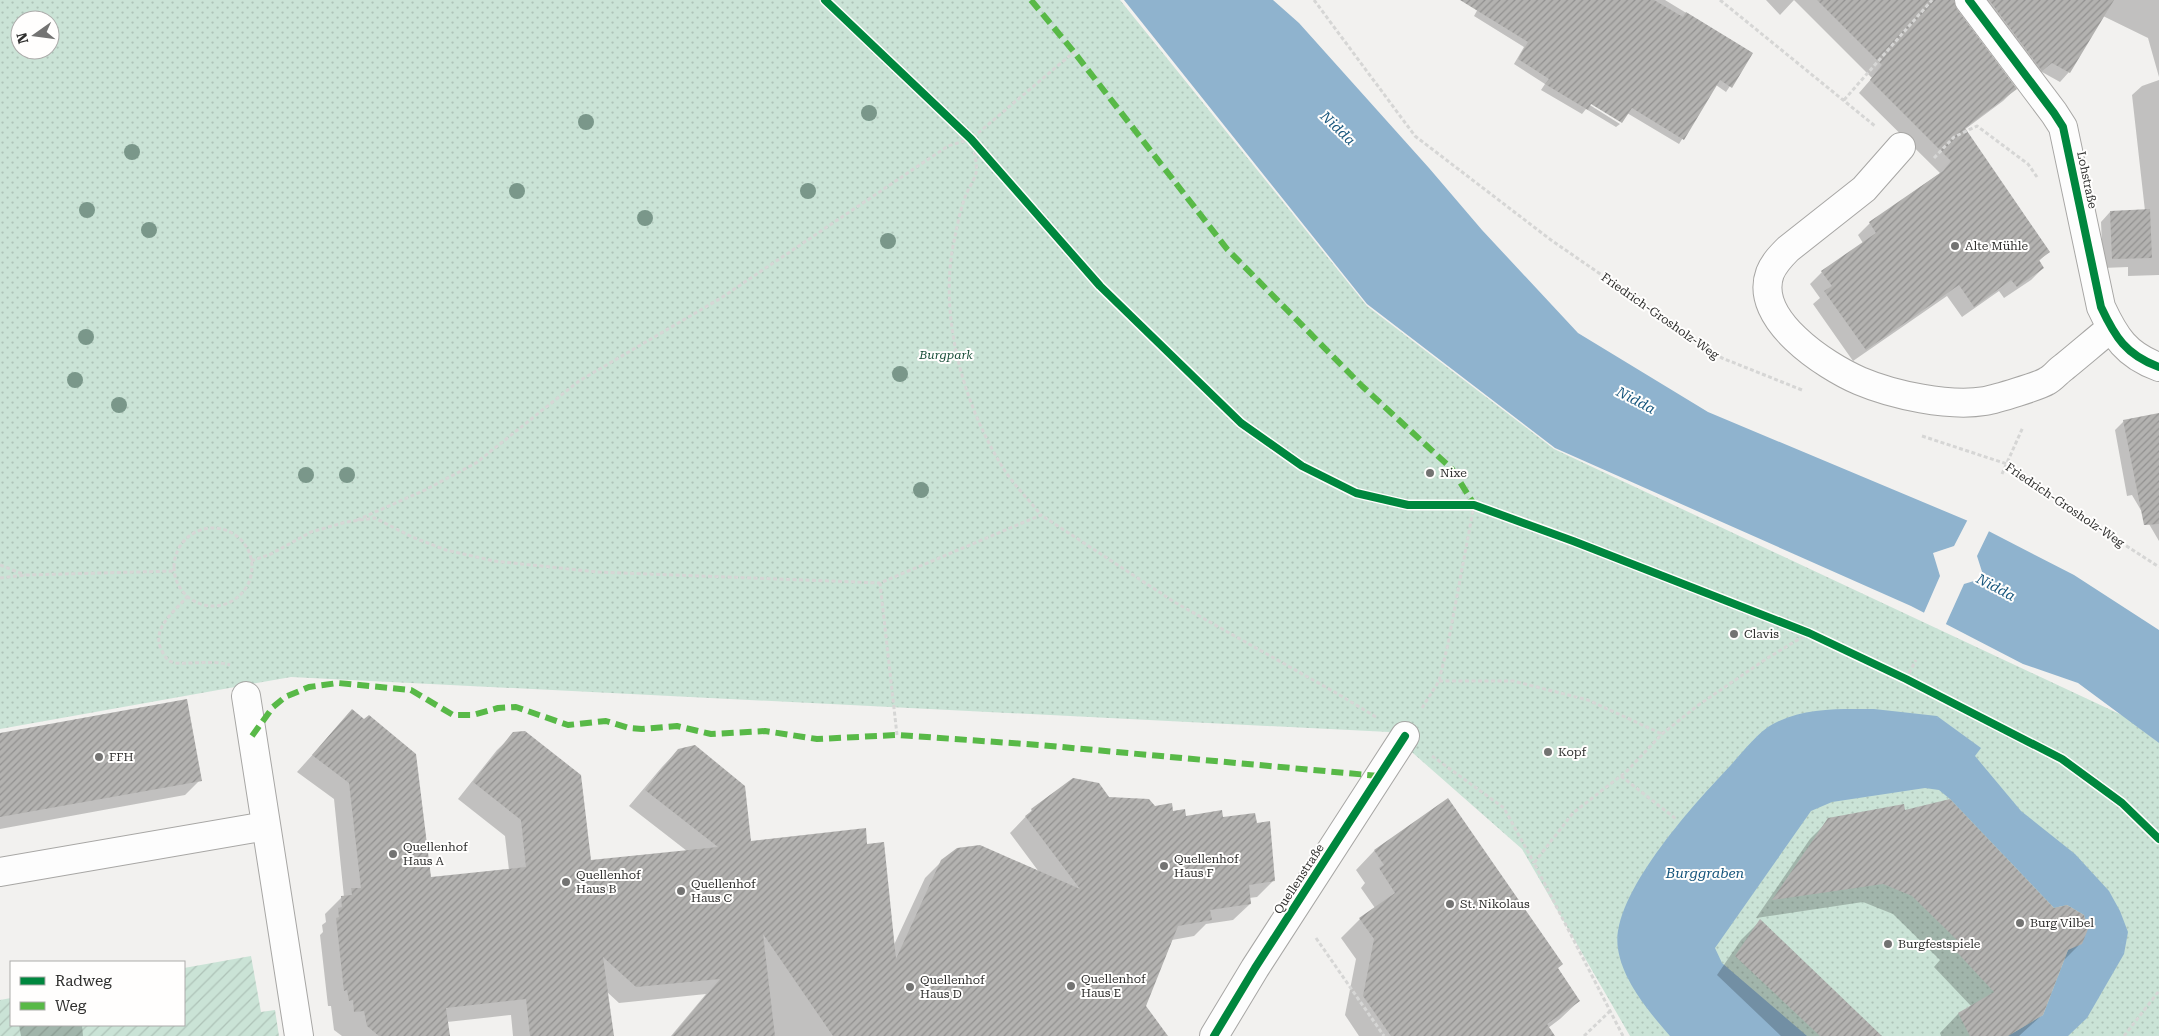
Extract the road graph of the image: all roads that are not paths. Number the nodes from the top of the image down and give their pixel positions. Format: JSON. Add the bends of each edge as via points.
{"nodes":[{"id":1,"x":1969,"y":0,"type":"edge"},
{"id":2,"x":1901,"y":147,"type":"road end"},
{"id":3,"x":2111,"y":328,"type":"junction"},
{"id":4,"x":2159,"y":367,"type":"edge"},
{"id":5,"x":246,"y":696,"type":"road end"},
{"id":6,"x":1405,"y":736,"type":"road end"},
{"id":7,"x":266,"y":826,"type":"junction"},
{"id":8,"x":0,"y":872,"type":"edge"},
{"id":9,"x":299,"y":1036,"type":"edge"},
{"id":10,"x":1214,"y":1036,"type":"edge"}],
"edges":[{"from":1,"to":3,"type":"street","name":"Lohstraße","via":[[2063,127],[2101,306]]},
{"from":2,"to":3,"type":"street","via":[[1864,188],[1788,249],[1770,274],[1768,289],[1772,304],[1778,318],[1797,341],[1823,362],[1861,382],[1921,399],[1986,401],[2046,382]]},
{"from":3,"to":4,"type":"street","name":"Lohstraße","via":[[2121,344]]},
{"from":5,"to":7,"type":"street"},
{"from":6,"to":10,"type":"street","name":"Quellenstraße"},
{"from":7,"to":8,"type":"street"},
{"from":7,"to":9,"type":"street"}]}
